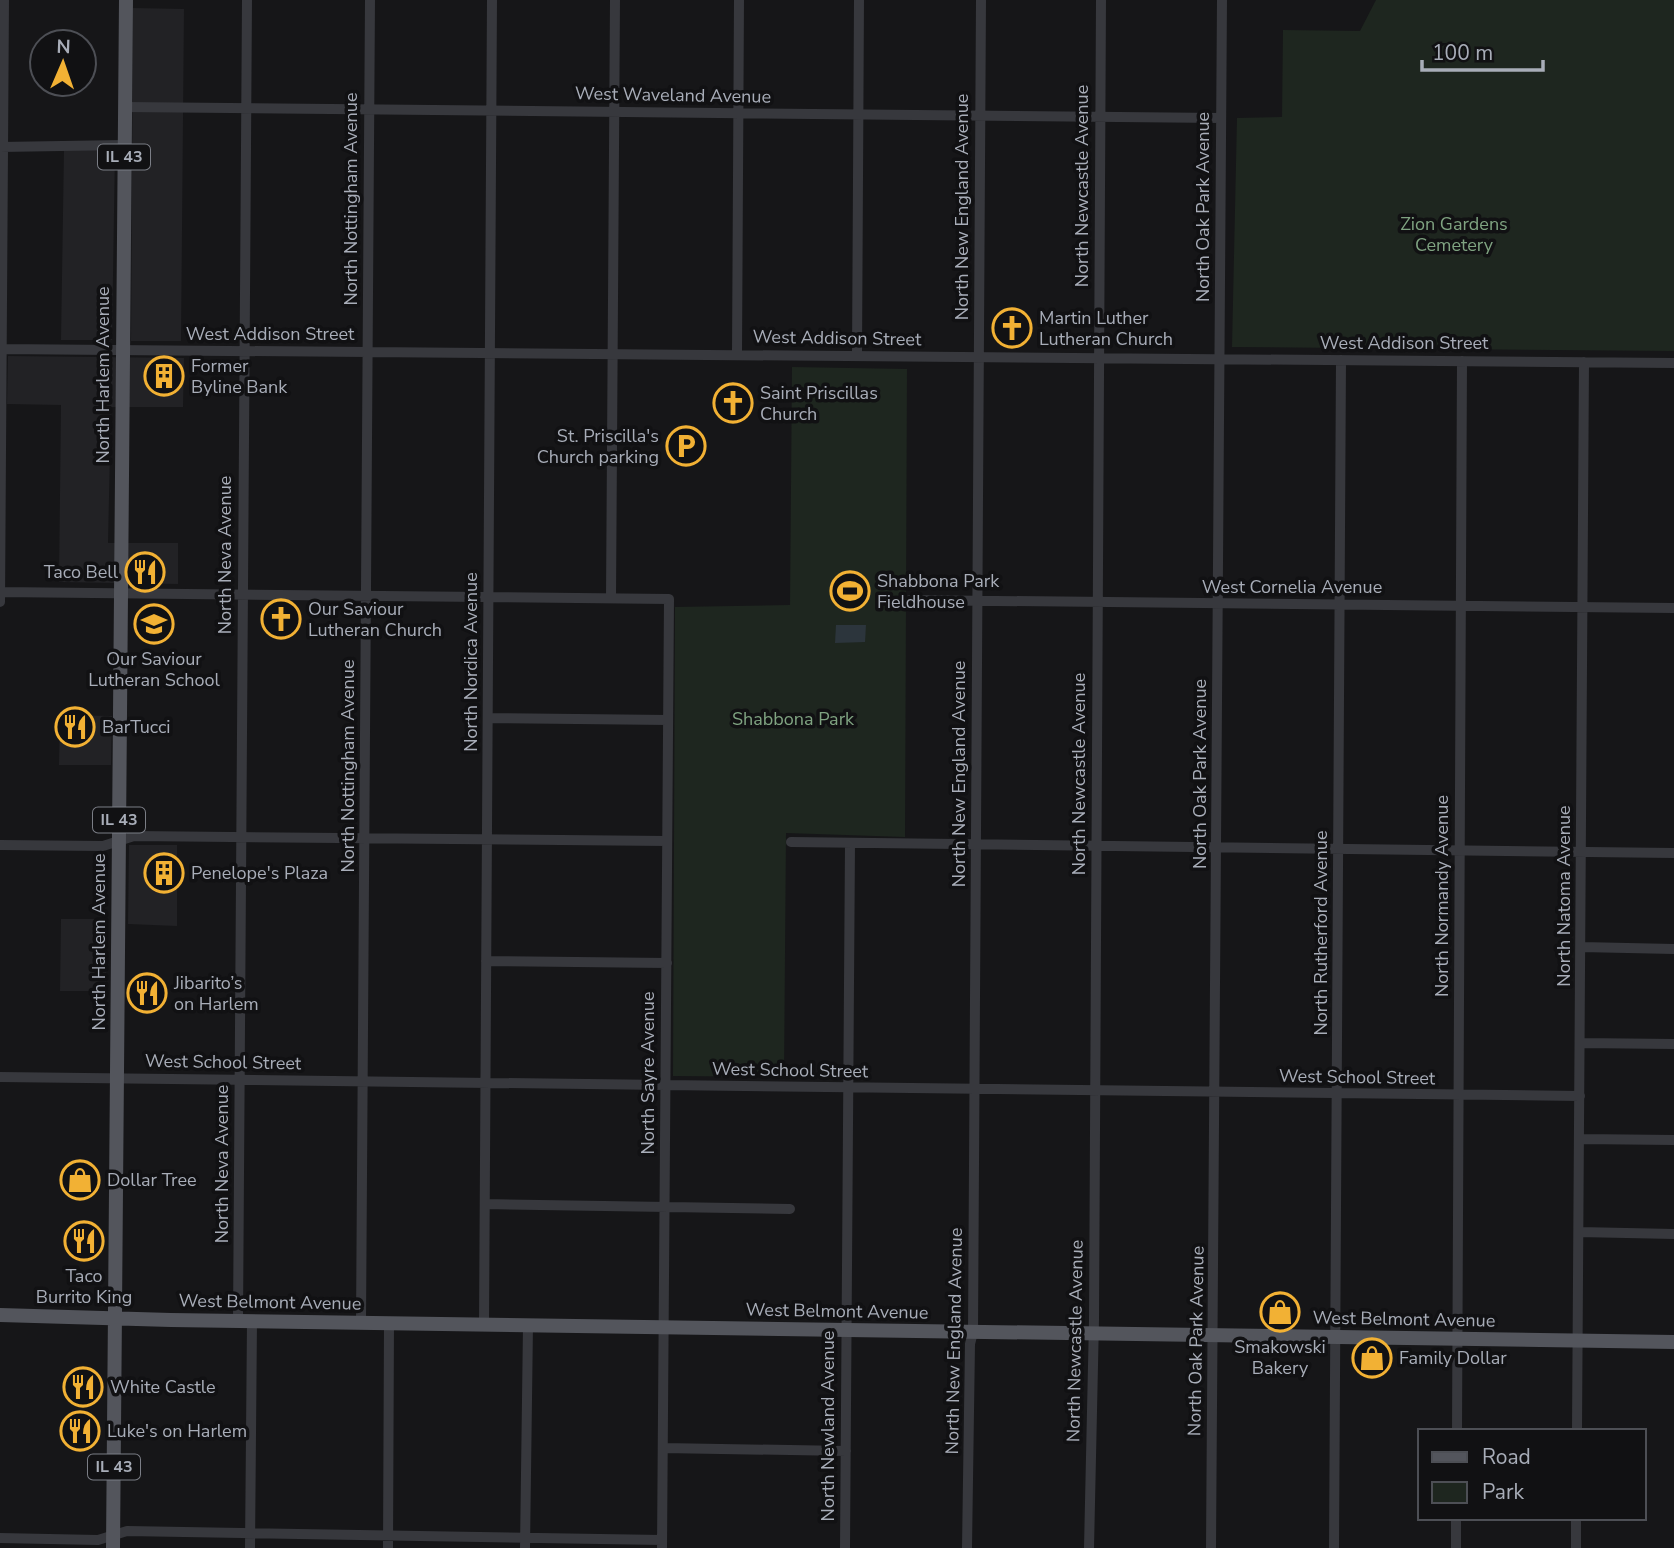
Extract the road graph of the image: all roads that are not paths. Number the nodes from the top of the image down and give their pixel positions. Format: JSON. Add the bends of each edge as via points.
{"nodes":[{"id":1,"x":4,"y":0,"type":"edge"},
{"id":2,"x":126,"y":0,"type":"edge"},
{"id":3,"x":247,"y":0,"type":"edge"},
{"id":4,"x":370,"y":0,"type":"edge"},
{"id":5,"x":492,"y":0,"type":"edge"},
{"id":6,"x":615,"y":0,"type":"edge"},
{"id":7,"x":739,"y":0,"type":"edge"},
{"id":8,"x":859,"y":0,"type":"edge"},
{"id":9,"x":981,"y":0,"type":"edge"},
{"id":10,"x":1101,"y":0,"type":"edge"},
{"id":11,"x":1222,"y":0,"type":"edge"},
{"id":12,"x":125,"y":107,"type":"junction"},
{"id":13,"x":246,"y":108,"type":"junction"},
{"id":14,"x":369,"y":109,"type":"junction"},
{"id":15,"x":492,"y":110,"type":"junction"},
{"id":16,"x":614,"y":112,"type":"junction"},
{"id":17,"x":738,"y":113,"type":"junction"},
{"id":18,"x":859,"y":114,"type":"junction"},
{"id":19,"x":980,"y":115,"type":"junction"},
{"id":20,"x":1100,"y":116,"type":"junction"},
{"id":21,"x":1221,"y":118,"type":"junction"},
{"id":22,"x":124,"y":145,"type":"junction"},
{"id":23,"x":2,"y":147,"type":"edge"},
{"id":24,"x":2,"y":349,"type":"edge"},
{"id":25,"x":122,"y":350,"type":"junction"},
{"id":26,"x":244,"y":351,"type":"junction"},
{"id":27,"x":368,"y":352,"type":"junction"},
{"id":28,"x":490,"y":353,"type":"junction"},
{"id":29,"x":614,"y":354,"type":"junction"},
{"id":30,"x":737,"y":355,"type":"junction"},
{"id":31,"x":857,"y":356,"type":"junction"},
{"id":32,"x":979,"y":357,"type":"junction"},
{"id":33,"x":1099,"y":358,"type":"junction"},
{"id":34,"x":1220,"y":359,"type":"junction"},
{"id":35,"x":1341,"y":360,"type":"junction"},
{"id":36,"x":1462,"y":361,"type":"junction"},
{"id":37,"x":1584,"y":362,"type":"junction"},
{"id":38,"x":1674,"y":363,"type":"edge"},
{"id":39,"x":0,"y":592,"type":"edge"},
{"id":40,"x":120,"y":593,"type":"junction"},
{"id":41,"x":243,"y":594,"type":"junction"},
{"id":42,"x":366,"y":595,"type":"junction"},
{"id":43,"x":489,"y":597,"type":"junction"},
{"id":44,"x":611,"y":598,"type":"junction"},
{"id":45,"x":910,"y":600,"type":"dead end"},
{"id":46,"x":978,"y":601,"type":"junction"},
{"id":47,"x":0,"y":602,"type":"edge"},
{"id":48,"x":1097,"y":603,"type":"junction"},
{"id":49,"x":1218,"y":604,"type":"junction"},
{"id":50,"x":1340,"y":605,"type":"junction"},
{"id":51,"x":1461,"y":606,"type":"junction"},
{"id":52,"x":1583,"y":607,"type":"junction"},
{"id":53,"x":1674,"y":608,"type":"edge"},
{"id":54,"x":488,"y":719,"type":"junction"},
{"id":55,"x":668,"y":720,"type":"junction"},
{"id":56,"x":241,"y":837,"type":"junction"},
{"id":57,"x":365,"y":838,"type":"junction"},
{"id":58,"x":487,"y":839,"type":"junction"},
{"id":59,"x":119,"y":840,"type":"junction"},
{"id":60,"x":667,"y":841,"type":"junction"},
{"id":61,"x":791,"y":842,"type":"dead end"},
{"id":62,"x":850,"y":843,"type":"junction"},
{"id":63,"x":0,"y":845,"type":"edge"},
{"id":64,"x":976,"y":845,"type":"junction"},
{"id":65,"x":1096,"y":847,"type":"junction"},
{"id":66,"x":1217,"y":849,"type":"junction"},
{"id":67,"x":1339,"y":850,"type":"junction"},
{"id":68,"x":1460,"y":851,"type":"junction"},
{"id":69,"x":1581,"y":852,"type":"junction"},
{"id":70,"x":1674,"y":853,"type":"edge"},
{"id":71,"x":1581,"y":947,"type":"junction"},
{"id":72,"x":1674,"y":949,"type":"edge"},
{"id":73,"x":486,"y":961,"type":"junction"},
{"id":74,"x":667,"y":963,"type":"junction"},
{"id":75,"x":1580,"y":1043,"type":"junction"},
{"id":76,"x":1674,"y":1044,"type":"edge"},
{"id":77,"x":0,"y":1077,"type":"edge"},
{"id":78,"x":117,"y":1078,"type":"junction"},
{"id":79,"x":240,"y":1080,"type":"junction"},
{"id":80,"x":363,"y":1082,"type":"junction"},
{"id":81,"x":485,"y":1083,"type":"junction"},
{"id":82,"x":666,"y":1086,"type":"junction"},
{"id":83,"x":848,"y":1088,"type":"junction"},
{"id":84,"x":975,"y":1090,"type":"junction"},
{"id":85,"x":1095,"y":1091,"type":"junction"},
{"id":86,"x":1215,"y":1093,"type":"junction"},
{"id":87,"x":1338,"y":1094,"type":"junction"},
{"id":88,"x":1459,"y":1095,"type":"junction"},
{"id":89,"x":1580,"y":1096,"type":"junction"},
{"id":90,"x":1580,"y":1139,"type":"junction"},
{"id":91,"x":1674,"y":1140,"type":"edge"},
{"id":92,"x":485,"y":1204,"type":"junction"},
{"id":93,"x":665,"y":1207,"type":"junction"},
{"id":94,"x":790,"y":1209,"type":"dead end"},
{"id":95,"x":1579,"y":1232,"type":"junction"},
{"id":96,"x":1674,"y":1234,"type":"edge"},
{"id":97,"x":0,"y":1315,"type":"edge"},
{"id":98,"x":115,"y":1319,"type":"junction"},
{"id":99,"x":245,"y":1321,"type":"junction"},
{"id":100,"x":361,"y":1323,"type":"junction"},
{"id":101,"x":389,"y":1323,"type":"junction"},
{"id":102,"x":484,"y":1325,"type":"junction"},
{"id":103,"x":528,"y":1325,"type":"junction"},
{"id":104,"x":664,"y":1327,"type":"junction"},
{"id":105,"x":846,"y":1330,"type":"junction"},
{"id":106,"x":973,"y":1332,"type":"junction"},
{"id":107,"x":1092,"y":1334,"type":"junction"},
{"id":108,"x":1214,"y":1336,"type":"junction"},
{"id":109,"x":1337,"y":1337,"type":"junction"},
{"id":110,"x":1458,"y":1339,"type":"junction"},
{"id":111,"x":1578,"y":1341,"type":"junction"},
{"id":112,"x":1674,"y":1342,"type":"edge"},
{"id":113,"x":1457,"y":1429,"type":"edge"},
{"id":114,"x":1577,"y":1429,"type":"edge"},
{"id":115,"x":663,"y":1448,"type":"junction"},
{"id":116,"x":846,"y":1451,"type":"junction"},
{"id":117,"x":1456,"y":1520,"type":"edge"},
{"id":118,"x":1576,"y":1520,"type":"edge"},
{"id":119,"x":251,"y":1534,"type":"junction"},
{"id":120,"x":388,"y":1536,"type":"junction"},
{"id":121,"x":0,"y":1538,"type":"edge"},
{"id":122,"x":113,"y":1541,"type":"edge"},
{"id":123,"x":525,"y":1543,"type":"edge"},
{"id":124,"x":662,"y":1544,"type":"edge"},
{"id":125,"x":250,"y":1548,"type":"edge"},
{"id":126,"x":388,"y":1548,"type":"edge"},
{"id":127,"x":845,"y":1548,"type":"edge"},
{"id":128,"x":967,"y":1548,"type":"edge"},
{"id":129,"x":1089,"y":1548,"type":"edge"},
{"id":130,"x":1211,"y":1548,"type":"edge"},
{"id":131,"x":1334,"y":1548,"type":"edge"},
{"id":132,"x":1456,"y":1548,"type":"edge"},
{"id":133,"x":1576,"y":1548,"type":"edge"}],
"edges":[{"from":1,"to":23,"type":"street"},
{"from":2,"to":12,"type":"main road","name":"North Harlem Avenue","number":"IL 43"},
{"from":3,"to":13,"type":"street","name":"North Neva Avenue"},
{"from":4,"to":14,"type":"street","name":"North Nottingham Avenue"},
{"from":5,"to":15,"type":"street","name":"North Nordica Avenue"},
{"from":6,"to":16,"type":"street"},
{"from":7,"to":17,"type":"street"},
{"from":8,"to":18,"type":"street"},
{"from":9,"to":19,"type":"street","name":"North New England Avenue"},
{"from":10,"to":20,"type":"street","name":"North Newcastle Avenue"},
{"from":11,"to":21,"type":"street","name":"North Oak Park Avenue"},
{"from":12,"to":13,"type":"street","name":"West Waveland Avenue"},
{"from":12,"to":22,"type":"main road","name":"North Harlem Avenue","number":"IL 43"},
{"from":13,"to":14,"type":"street","name":"West Waveland Avenue"},
{"from":13,"to":26,"type":"street","name":"North Neva Avenue"},
{"from":14,"to":15,"type":"street","name":"West Waveland Avenue"},
{"from":14,"to":27,"type":"street","name":"North Nottingham Avenue"},
{"from":15,"to":16,"type":"street","name":"West Waveland Avenue"},
{"from":15,"to":28,"type":"street","name":"North Nordica Avenue"},
{"from":16,"to":17,"type":"street","name":"West Waveland Avenue"},
{"from":16,"to":29,"type":"street"},
{"from":17,"to":18,"type":"street","name":"West Waveland Avenue"},
{"from":17,"to":30,"type":"street"},
{"from":18,"to":19,"type":"street","name":"West Waveland Avenue"},
{"from":18,"to":31,"type":"street"},
{"from":19,"to":20,"type":"street","name":"West Waveland Avenue"},
{"from":19,"to":32,"type":"street","name":"North New England Avenue"},
{"from":20,"to":21,"type":"street","name":"West Waveland Avenue"},
{"from":20,"to":33,"type":"street","name":"North Newcastle Avenue"},
{"from":21,"to":34,"type":"street","name":"North Oak Park Avenue"},
{"from":22,"to":23,"type":"street"},
{"from":22,"to":25,"type":"main road","name":"North Harlem Avenue","number":"IL 43"},
{"from":23,"to":24,"type":"street"},
{"from":24,"to":25,"type":"street","name":"West Addison Street"},
{"from":24,"to":39,"type":"street"},
{"from":25,"to":26,"type":"street","name":"West Addison Street"},
{"from":25,"to":40,"type":"main road","name":"North Harlem Avenue","number":"IL 43"},
{"from":26,"to":27,"type":"street","name":"West Addison Street"},
{"from":26,"to":41,"type":"street","name":"North Neva Avenue"},
{"from":27,"to":28,"type":"street","name":"West Addison Street"},
{"from":27,"to":42,"type":"street","name":"North Nottingham Avenue"},
{"from":28,"to":29,"type":"street","name":"West Addison Street"},
{"from":28,"to":43,"type":"street","name":"North Nordica Avenue"},
{"from":29,"to":30,"type":"street","name":"West Addison Street"},
{"from":29,"to":44,"type":"street"},
{"from":30,"to":31,"type":"street","name":"West Addison Street"},
{"from":31,"to":32,"type":"street","name":"West Addison Street"},
{"from":32,"to":33,"type":"street","name":"West Addison Street"},
{"from":32,"to":46,"type":"street","name":"North New England Avenue"},
{"from":33,"to":34,"type":"street","name":"West Addison Street"},
{"from":33,"to":48,"type":"street","name":"North Newcastle Avenue"},
{"from":34,"to":35,"type":"street","name":"West Addison Street"},
{"from":34,"to":49,"type":"street","name":"North Oak Park Avenue"},
{"from":35,"to":36,"type":"street","name":"West Addison Street"},
{"from":35,"to":50,"type":"street","name":"North Rutherford Avenue"},
{"from":36,"to":37,"type":"street","name":"West Addison Street"},
{"from":36,"to":51,"type":"street","name":"North Normandy Avenue"},
{"from":37,"to":38,"type":"street","name":"West Addison Street"},
{"from":37,"to":52,"type":"street","name":"North Natoma Avenue"},
{"from":39,"to":40,"type":"street"},
{"from":39,"to":47,"type":"street"},
{"from":40,"to":41,"type":"street"},
{"from":40,"to":59,"type":"main road","name":"North Harlem Avenue","number":"IL 43"},
{"from":41,"to":42,"type":"street"},
{"from":41,"to":56,"type":"street","name":"North Neva Avenue"},
{"from":42,"to":43,"type":"street"},
{"from":42,"to":57,"type":"street","name":"North Nottingham Avenue"},
{"from":43,"to":44,"type":"street"},
{"from":43,"to":54,"type":"street","name":"North Nordica Avenue"},
{"from":44,"to":55,"type":"street","name":"North Sayre Avenue","via":[[669,599]]},
{"from":45,"to":46,"type":"street","name":"West Cornelia Avenue"},
{"from":46,"to":48,"type":"street","name":"West Cornelia Avenue"},
{"from":46,"to":64,"type":"street","name":"North New England Avenue"},
{"from":48,"to":49,"type":"street","name":"West Cornelia Avenue"},
{"from":48,"to":65,"type":"street","name":"North Newcastle Avenue"},
{"from":49,"to":50,"type":"street","name":"West Cornelia Avenue"},
{"from":49,"to":66,"type":"street","name":"North Oak Park Avenue"},
{"from":50,"to":51,"type":"street","name":"West Cornelia Avenue"},
{"from":50,"to":67,"type":"street","name":"North Rutherford Avenue"},
{"from":51,"to":52,"type":"street","name":"West Cornelia Avenue"},
{"from":51,"to":68,"type":"street","name":"North Normandy Avenue"},
{"from":52,"to":53,"type":"street","name":"West Cornelia Avenue"},
{"from":52,"to":69,"type":"street","name":"North Natoma Avenue"},
{"from":54,"to":55,"type":"street"},
{"from":54,"to":58,"type":"street","name":"North Nordica Avenue"},
{"from":55,"to":60,"type":"street","name":"North Sayre Avenue"},
{"from":56,"to":57,"type":"street"},
{"from":56,"to":59,"type":"street","via":[[134,836]]},
{"from":56,"to":79,"type":"street","name":"North Neva Avenue"},
{"from":57,"to":58,"type":"street"},
{"from":57,"to":80,"type":"street","name":"North Nottingham Avenue"},
{"from":58,"to":60,"type":"street"},
{"from":58,"to":73,"type":"street","name":"North Nordica Avenue"},
{"from":59,"to":63,"type":"street","via":[[103,846]]},
{"from":59,"to":78,"type":"main road","name":"North Harlem Avenue","number":"IL 43"},
{"from":60,"to":74,"type":"street","name":"North Sayre Avenue"},
{"from":61,"to":62,"type":"street"},
{"from":62,"to":64,"type":"street"},
{"from":62,"to":83,"type":"street","name":"North Newland Avenue"},
{"from":64,"to":65,"type":"street"},
{"from":64,"to":84,"type":"street","name":"North New England Avenue"},
{"from":65,"to":66,"type":"street"},
{"from":65,"to":85,"type":"street","name":"North Newcastle Avenue"},
{"from":66,"to":67,"type":"street"},
{"from":66,"to":86,"type":"street","name":"North Oak Park Avenue"},
{"from":67,"to":68,"type":"street"},
{"from":67,"to":87,"type":"street","name":"North Rutherford Avenue"},
{"from":68,"to":69,"type":"street"},
{"from":68,"to":88,"type":"street","name":"North Normandy Avenue"},
{"from":69,"to":70,"type":"street"},
{"from":69,"to":71,"type":"street","name":"North Natoma Avenue"},
{"from":71,"to":72,"type":"street"},
{"from":71,"to":75,"type":"street","name":"North Natoma Avenue"},
{"from":73,"to":74,"type":"street"},
{"from":73,"to":81,"type":"street","name":"North Nordica Avenue"},
{"from":74,"to":82,"type":"street","name":"North Sayre Avenue"},
{"from":75,"to":76,"type":"street"},
{"from":75,"to":89,"type":"street","name":"North Natoma Avenue"},
{"from":77,"to":78,"type":"street","name":"West School Street"},
{"from":78,"to":79,"type":"street","name":"West School Street"},
{"from":78,"to":98,"type":"main road","name":"North Harlem Avenue","number":"IL 43"},
{"from":79,"to":80,"type":"street","name":"West School Street"},
{"from":79,"to":99,"type":"street","name":"North Neva Avenue"},
{"from":80,"to":81,"type":"street","name":"West School Street"},
{"from":80,"to":100,"type":"street","name":"North Nottingham Avenue"},
{"from":81,"to":82,"type":"street","name":"West School Street"},
{"from":81,"to":92,"type":"street","name":"North Nordica Avenue"},
{"from":82,"to":83,"type":"street","name":"West School Street"},
{"from":82,"to":93,"type":"street","name":"North Sayre Avenue"},
{"from":83,"to":84,"type":"street","name":"West School Street"},
{"from":83,"to":105,"type":"street","name":"North Newland Avenue"},
{"from":84,"to":85,"type":"street","name":"West School Street"},
{"from":84,"to":106,"type":"street","name":"North New England Avenue"},
{"from":85,"to":86,"type":"street","name":"West School Street"},
{"from":85,"to":107,"type":"street","name":"North Newcastle Avenue"},
{"from":86,"to":87,"type":"street","name":"West School Street"},
{"from":86,"to":108,"type":"street","name":"North Oak Park Avenue"},
{"from":87,"to":88,"type":"street","name":"West School Street"},
{"from":87,"to":109,"type":"street","name":"North Rutherford Avenue"},
{"from":88,"to":89,"type":"street","name":"West School Street"},
{"from":88,"to":110,"type":"street","name":"North Normandy Avenue"},
{"from":89,"to":90,"type":"street","name":"North Natoma Avenue"},
{"from":90,"to":91,"type":"street"},
{"from":90,"to":95,"type":"street","name":"North Natoma Avenue"},
{"from":92,"to":93,"type":"street"},
{"from":92,"to":102,"type":"street","name":"North Nordica Avenue"},
{"from":93,"to":94,"type":"street"},
{"from":93,"to":104,"type":"street","name":"North Sayre Avenue"},
{"from":95,"to":96,"type":"street"},
{"from":95,"to":111,"type":"street","name":"North Natoma Avenue"},
{"from":97,"to":98,"type":"main road","name":"West Belmont Avenue"},
{"from":98,"to":99,"type":"main road","name":"West Belmont Avenue"},
{"from":98,"to":122,"type":"main road","name":"North Harlem Avenue","number":"IL 43"},
{"from":99,"to":100,"type":"main road","name":"West Belmont Avenue"},
{"from":99,"to":119,"type":"street","name":"North Neva Avenue"},
{"from":100,"to":101,"type":"main road","name":"West Belmont Avenue"},
{"from":101,"to":102,"type":"main road","name":"West Belmont Avenue"},
{"from":101,"to":120,"type":"street"},
{"from":102,"to":103,"type":"main road","name":"West Belmont Avenue"},
{"from":103,"to":104,"type":"main road","name":"West Belmont Avenue"},
{"from":103,"to":123,"type":"street"},
{"from":104,"to":105,"type":"main road","name":"West Belmont Avenue"},
{"from":104,"to":115,"type":"street","name":"North Sayre Avenue"},
{"from":105,"to":106,"type":"main road","name":"West Belmont Avenue"},
{"from":105,"to":116,"type":"street","name":"North Newland Avenue"},
{"from":106,"to":107,"type":"main road","name":"West Belmont Avenue"},
{"from":106,"to":128,"type":"street","name":"North New England Avenue"},
{"from":107,"to":108,"type":"main road","name":"West Belmont Avenue"},
{"from":107,"to":129,"type":"street","name":"North Newcastle Avenue"},
{"from":108,"to":109,"type":"main road","name":"West Belmont Avenue"},
{"from":108,"to":130,"type":"street","name":"North Oak Park Avenue"},
{"from":109,"to":110,"type":"main road","name":"West Belmont Avenue"},
{"from":109,"to":131,"type":"street","name":"North Rutherford Avenue"},
{"from":110,"to":111,"type":"main road","name":"West Belmont Avenue"},
{"from":110,"to":113,"type":"street","name":"North Normandy Avenue"},
{"from":111,"to":112,"type":"main road","name":"West Belmont Avenue"},
{"from":111,"to":114,"type":"street","name":"North Natoma Avenue"},
{"from":115,"to":116,"type":"street"},
{"from":115,"to":124,"type":"street","name":"North Sayre Avenue"},
{"from":116,"to":127,"type":"street","name":"North Newland Avenue"},
{"from":117,"to":132,"type":"street"},
{"from":118,"to":133,"type":"street"},
{"from":119,"to":120,"type":"street"},
{"from":119,"to":122,"type":"street","via":[[127,1531]]},
{"from":119,"to":125,"type":"street","name":"North Neva Avenue"},
{"from":120,"to":123,"type":"street"},
{"from":120,"to":126,"type":"street"},
{"from":121,"to":122,"type":"street"},
{"from":123,"to":124,"type":"street"}]}
